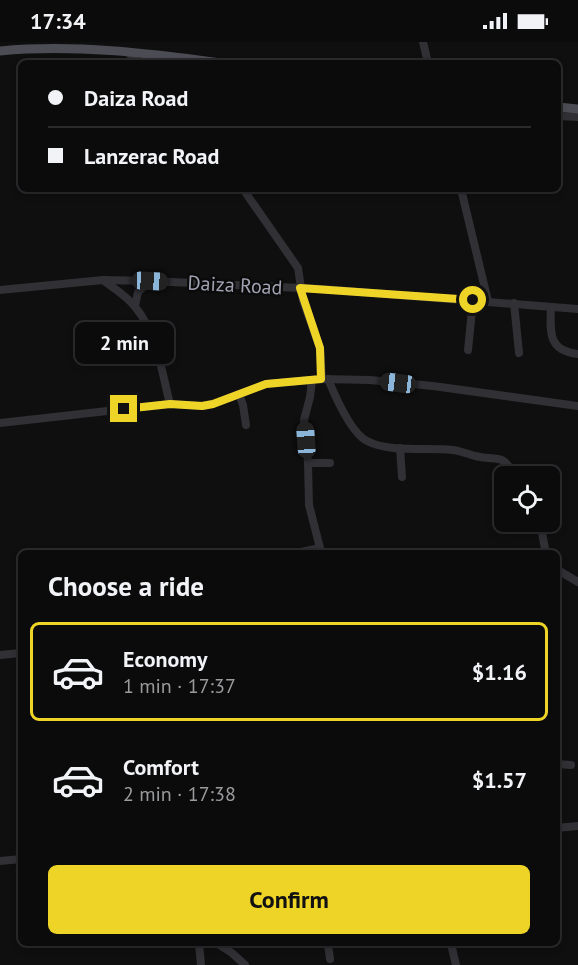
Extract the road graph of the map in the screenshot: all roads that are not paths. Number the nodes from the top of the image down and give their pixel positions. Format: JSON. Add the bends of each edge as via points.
{"nodes":[{"id":1,"x":423,"y":42,"type":"edge"},
{"id":2,"x":36,"y":46,"type":"edge"},
{"id":3,"x":0,"y":51,"type":"edge"},
{"id":4,"x":128,"y":52,"type":"junction"},
{"id":5,"x":135,"y":60,"type":"edge"},
{"id":6,"x":196,"y":60,"type":"edge"},
{"id":7,"x":427,"y":60,"type":"edge"},
{"id":8,"x":561,"y":106,"type":"edge"},
{"id":9,"x":578,"y":109,"type":"edge"},
{"id":10,"x":561,"y":116,"type":"edge"},
{"id":11,"x":578,"y":117,"type":"edge"},
{"id":12,"x":245,"y":192,"type":"edge"},
{"id":13,"x":462,"y":192,"type":"edge"},
{"id":14,"x":103,"y":280,"type":"junction"},
{"id":15,"x":150,"y":281,"type":"junction"},
{"id":16,"x":300,"y":288,"type":"junction"},
{"id":17,"x":0,"y":290,"type":"edge"},
{"id":18,"x":473,"y":300,"type":"junction"},
{"id":19,"x":488,"y":301,"type":"junction"},
{"id":20,"x":514,"y":303,"type":"junction"},
{"id":21,"x":135,"y":306,"type":"junction"},
{"id":22,"x":551,"y":307,"type":"junction"},
{"id":23,"x":578,"y":309,"type":"edge"},
{"id":24,"x":468,"y":350,"type":"dead end"},
{"id":25,"x":519,"y":353,"type":"dead end"},
{"id":26,"x":578,"y":354,"type":"edge"},
{"id":27,"x":325,"y":379,"type":"junction"},
{"id":28,"x":312,"y":380,"type":"junction"},
{"id":29,"x":239,"y":394,"type":"junction"},
{"id":30,"x":170,"y":404,"type":"junction"},
{"id":31,"x":578,"y":406,"type":"edge"},
{"id":32,"x":0,"y":423,"type":"edge"},
{"id":33,"x":246,"y":425,"type":"dead end"},
{"id":34,"x":400,"y":448,"type":"junction"},
{"id":35,"x":308,"y":463,"type":"junction"},
{"id":36,"x":330,"y":463,"type":"dead end"},
{"id":37,"x":509,"y":466,"type":"edge"},
{"id":38,"x":402,"y":477,"type":"dead end"},
{"id":39,"x":542,"y":532,"type":"edge"},
{"id":40,"x":311,"y":550,"type":"edge"},
{"id":41,"x":545,"y":550,"type":"edge"},
{"id":42,"x":560,"y":571,"type":"edge"},
{"id":43,"x":578,"y":582,"type":"edge"},
{"id":44,"x":18,"y":653,"type":"edge"},
{"id":45,"x":0,"y":655,"type":"edge"},
{"id":46,"x":560,"y":764,"type":"edge"},
{"id":47,"x":571,"y":765,"type":"dead end"},
{"id":48,"x":578,"y":826,"type":"edge"},
{"id":49,"x":560,"y":828,"type":"edge"},
{"id":50,"x":18,"y":859,"type":"edge"},
{"id":51,"x":0,"y":861,"type":"edge"},
{"id":52,"x":199,"y":946,"type":"edge"},
{"id":53,"x":221,"y":946,"type":"edge"},
{"id":54,"x":328,"y":946,"type":"edge"},
{"id":55,"x":451,"y":946,"type":"edge"},
{"id":56,"x":330,"y":959,"type":"dead end"},
{"id":57,"x":201,"y":965,"type":"edge"},
{"id":58,"x":245,"y":965,"type":"edge"},
{"id":59,"x":456,"y":965,"type":"edge"}],
"edges":[{"from":1,"to":7,"type":"street"},
{"from":2,"to":3,"type":"main road"},
{"from":2,"to":4,"type":"main road"},
{"from":4,"to":5,"type":"street"},
{"from":4,"to":6,"type":"main road"},
{"from":8,"to":9,"type":"main road"},
{"from":10,"to":11,"type":"street"},
{"from":12,"to":16,"type":"street","via":[[298,268]]},
{"from":13,"to":19,"type":"street"},
{"from":14,"to":15,"type":"street","name":"Daiza Road"},
{"from":14,"to":17,"type":"street","name":"Daiza Road"},
{"from":14,"to":21,"type":"street"},
{"from":15,"to":16,"type":"street","name":"Daiza Road"},
{"from":15,"to":21,"type":"street","via":[[138,292]]},
{"from":16,"to":18,"type":"street","name":"Daiza Road"},
{"from":16,"to":27,"type":"street","via":[[320,348]]},
{"from":18,"to":19,"type":"street","name":"Daiza Road"},
{"from":18,"to":24,"type":"street"},
{"from":19,"to":20,"type":"street","name":"Daiza Road"},
{"from":20,"to":22,"type":"street","name":"Daiza Road"},
{"from":20,"to":25,"type":"street"},
{"from":21,"to":30,"type":"street","via":[[149,330]]},
{"from":22,"to":23,"type":"street","name":"Daiza Road"},
{"from":22,"to":26,"type":"street","via":[[555,343],[561,351]]},
{"from":27,"to":28,"type":"street"},
{"from":27,"to":31,"type":"street","via":[[433,386]]},
{"from":27,"to":34,"type":"street","via":[[361,437],[371,443]]},
{"from":28,"to":29,"type":"street","via":[[266,384]]},
{"from":28,"to":35,"type":"street","via":[[304,420]]},
{"from":29,"to":30,"type":"street","via":[[202,406]]},
{"from":29,"to":33,"type":"street"},
{"from":30,"to":32,"type":"street"},
{"from":34,"to":37,"type":"street","via":[[453,450],[501,458]]},
{"from":34,"to":38,"type":"street"},
{"from":35,"to":36,"type":"street"},
{"from":35,"to":40,"type":"street","via":[[310,510],[320,548]]},
{"from":39,"to":41,"type":"street"},
{"from":42,"to":43,"type":"street"},
{"from":44,"to":45,"type":"street"},
{"from":46,"to":47,"type":"street"},
{"from":48,"to":49,"type":"street"},
{"from":50,"to":51,"type":"street"},
{"from":52,"to":57,"type":"street"},
{"from":53,"to":58,"type":"street"},
{"from":54,"to":56,"type":"street"},
{"from":55,"to":59,"type":"street"}]}
